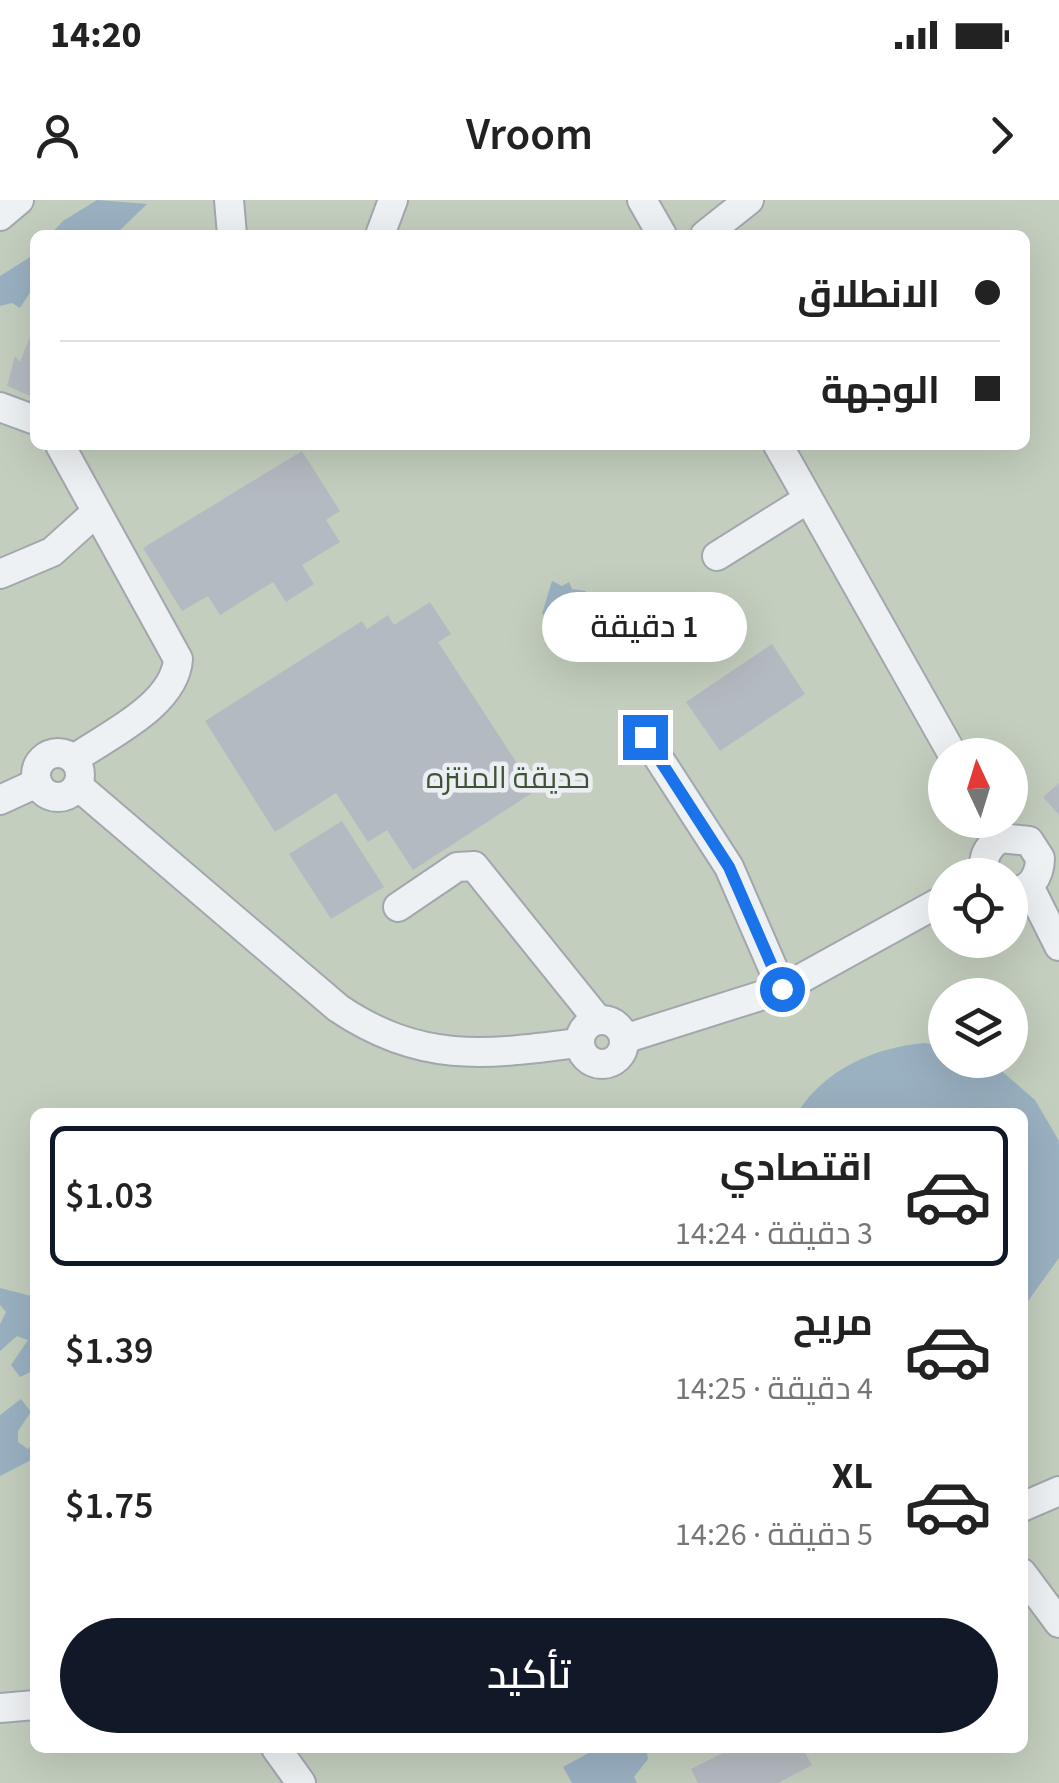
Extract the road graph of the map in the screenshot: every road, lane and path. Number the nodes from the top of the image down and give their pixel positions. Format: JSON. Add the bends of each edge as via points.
{"nodes":[{"id":1,"x":19,"y":200,"type":"edge"},
{"id":2,"x":229,"y":200,"type":"edge"},
{"id":3,"x":393,"y":200,"type":"edge"},
{"id":4,"x":642,"y":200,"type":"edge"},
{"id":5,"x":749,"y":200,"type":"edge"},
{"id":6,"x":0,"y":216,"type":"edge"},
{"id":7,"x":232,"y":230,"type":"edge"},
{"id":8,"x":382,"y":230,"type":"edge"},
{"id":9,"x":659,"y":230,"type":"edge"},
{"id":10,"x":711,"y":230,"type":"edge"},
{"id":11,"x":0,"y":407,"type":"edge"},
{"id":12,"x":30,"y":418,"type":"edge"},
{"id":13,"x":62,"y":450,"type":"edge"},
{"id":14,"x":781,"y":450,"type":"edge"},
{"id":15,"x":808,"y":499,"type":"junction"},
{"id":16,"x":94,"y":514,"type":"junction"},
{"id":17,"x":717,"y":556,"type":"dead end"},
{"id":18,"x":0,"y":574,"type":"edge"},
{"id":19,"x":645,"y":737,"type":"dead end"},
{"id":20,"x":943,"y":738,"type":"edge"},
{"id":21,"x":76,"y":773,"type":"junction"},
{"id":22,"x":0,"y":800,"type":"edge"},
{"id":23,"x":1021,"y":838,"type":"edge"},
{"id":24,"x":1034,"y":881,"type":"edge"},
{"id":25,"x":398,"y":908,"type":"dead end"},
{"id":26,"x":928,"y":908,"type":"edge"},
{"id":27,"x":1059,"y":946,"type":"edge"},
{"id":28,"x":782,"y":989,"type":"junction"},
{"id":29,"x":598,"y":1020,"type":"junction"},
{"id":30,"x":624,"y":1039,"type":"junction"},
{"id":31,"x":579,"y":1043,"type":"junction"},
{"id":32,"x":1059,"y":1492,"type":"edge"},
{"id":33,"x":1028,"y":1505,"type":"edge"},
{"id":34,"x":1028,"y":1581,"type":"edge"},
{"id":35,"x":1059,"y":1622,"type":"edge"},
{"id":36,"x":30,"y":1705,"type":"edge"},
{"id":37,"x":0,"y":1708,"type":"edge"},
{"id":38,"x":280,"y":1753,"type":"edge"},
{"id":39,"x":301,"y":1783,"type":"edge"}],
"edges":[{"from":1,"to":6,"type":"lane"},
{"from":2,"to":7,"type":"lane"},
{"from":3,"to":8,"type":"lane"},
{"from":4,"to":9,"type":"lane"},
{"from":5,"to":10,"type":"lane"},
{"from":11,"to":12,"type":"lane"},
{"from":13,"to":16,"type":"lane"},
{"from":14,"to":15,"type":"lane"},
{"from":15,"to":17,"type":"lane"},
{"from":15,"to":20,"type":"lane"},
{"from":16,"to":18,"type":"lane","via":[[52,552]]},
{"from":16,"to":21,"type":"lane","via":[[171,639],[177,669],[163,695]]},
{"from":19,"to":28,"type":"lane","via":[[729,867]]},
{"from":21,"to":22,"type":"lane","via":[[58,753],[43,759],[37,783]]},
{"from":21,"to":31,"type":"lane","via":[[338,1008],[382,1034],[454,1054]]},
{"from":23,"to":24,"type":"lane","via":[[1036,849],[1040,868]]},
{"from":24,"to":27,"type":"lane"},
{"from":25,"to":29,"type":"lane","via":[[457,868],[474,866]]},
{"from":26,"to":28,"type":"lane"},
{"from":28,"to":30,"type":"lane"},
{"from":29,"to":30,"type":"lane","via":[[612,1022]]},
{"from":29,"to":31,"type":"lane"},
{"from":30,"to":31,"type":"lane","via":[[617,1058],[603,1064],[587,1058]]},
{"from":32,"to":33,"type":"lane"},
{"from":34,"to":35,"type":"lane"},
{"from":36,"to":37,"type":"lane"},
{"from":38,"to":39,"type":"lane"}]}
